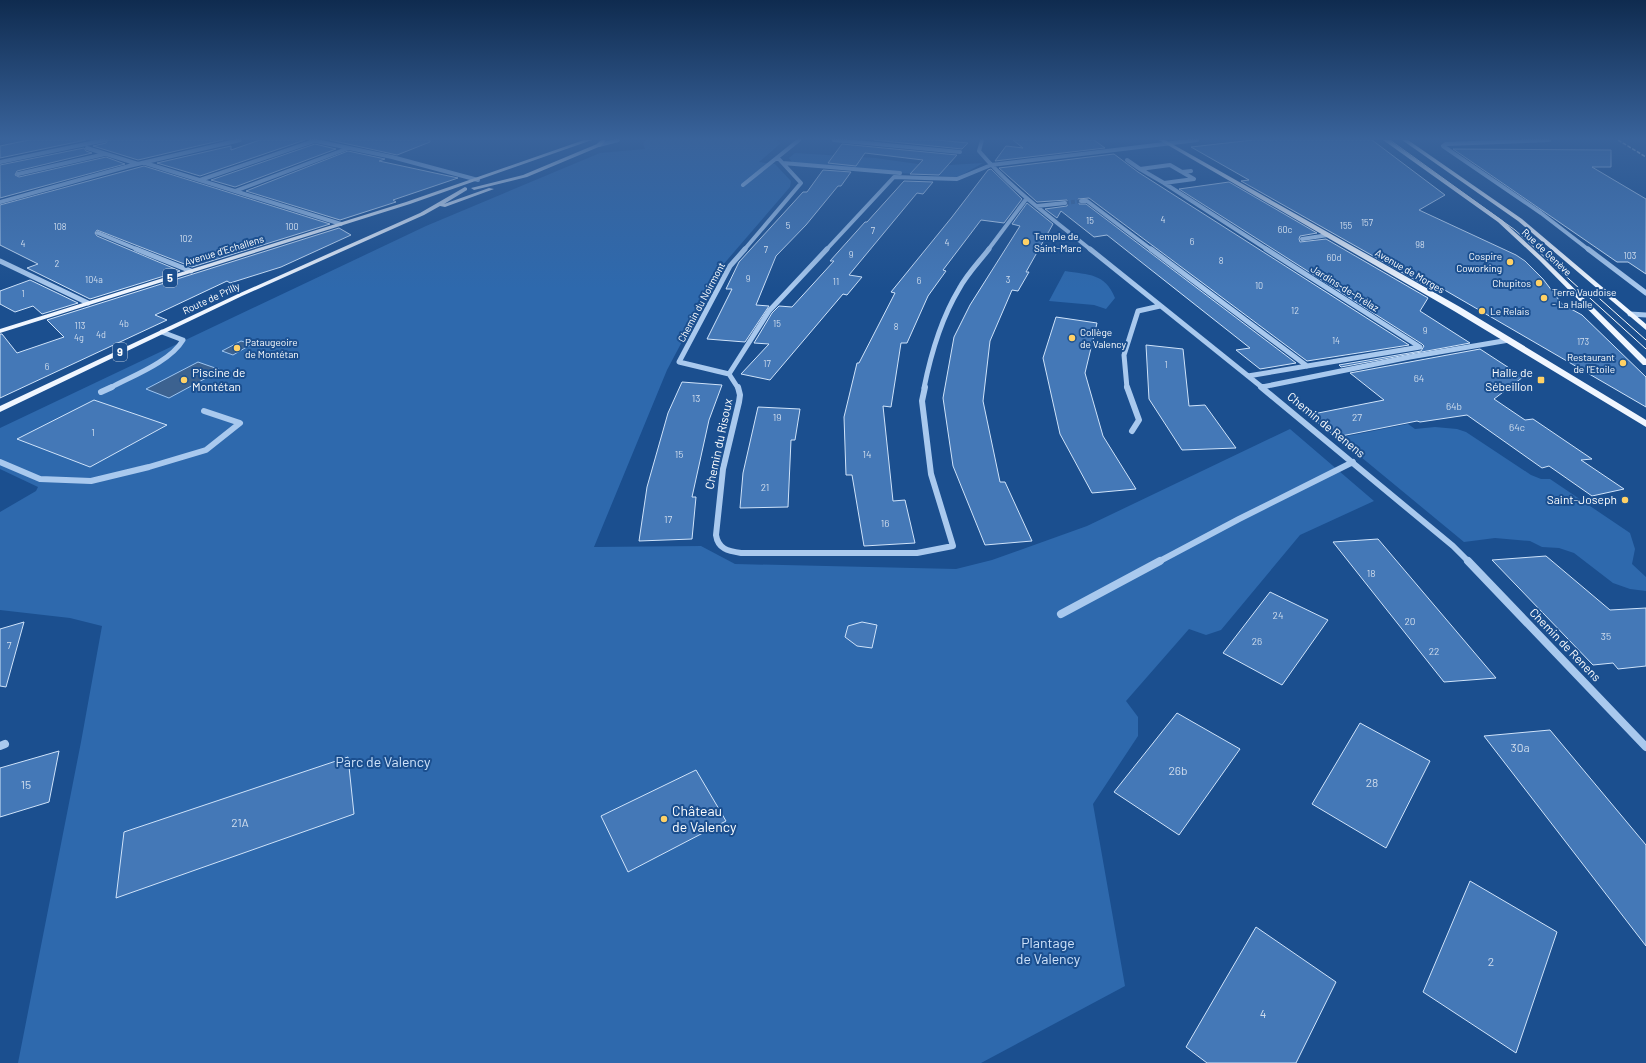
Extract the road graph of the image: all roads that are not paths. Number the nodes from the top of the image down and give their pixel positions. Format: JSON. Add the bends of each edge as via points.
{"nodes":[{"id":1,"x":47,"y":190,"type":"edge"},
{"id":2,"x":231,"y":190,"type":"edge"},
{"id":3,"x":239,"y":190,"type":"edge"},
{"id":4,"x":449,"y":190,"type":"edge"},
{"id":5,"x":463,"y":190,"type":"joint"},
{"id":6,"x":489,"y":190,"type":"edge"},
{"id":7,"x":795,"y":190,"type":"edge"},
{"id":8,"x":882,"y":190,"type":"edge"},
{"id":9,"x":1018,"y":190,"type":"edge"},
{"id":10,"x":1174,"y":190,"type":"edge"},
{"id":11,"x":1248,"y":190,"type":"edge"},
{"id":12,"x":1455,"y":190,"type":"edge"},
{"id":13,"x":1476,"y":190,"type":"edge"},
{"id":14,"x":1507,"y":190,"type":"edge"},
{"id":15,"x":235,"y":191,"type":"junction"},
{"id":16,"x":1027,"y":198,"type":"junction"},
{"id":17,"x":1081,"y":201,"type":"tunnel mouth"},
{"id":18,"x":0,"y":202,"type":"edge"},
{"id":19,"x":408,"y":203,"type":"junction"},
{"id":20,"x":1065,"y":203,"type":"tunnel mouth"},
{"id":21,"x":1037,"y":206,"type":"junction"},
{"id":22,"x":433,"y":208,"type":"junction"},
{"id":23,"x":341,"y":224,"type":"junction"},
{"id":24,"x":98,"y":233,"type":"dead end"},
{"id":25,"x":1328,"y":235,"type":"junction"},
{"id":26,"x":1302,"y":239,"type":"dead end"},
{"id":27,"x":0,"y":261,"type":"edge"},
{"id":28,"x":191,"y":271,"type":"junction"},
{"id":29,"x":1646,"y":294,"type":"edge"},
{"id":30,"x":88,"y":303,"type":"junction"},
{"id":31,"x":1160,"y":306,"type":"junction"},
{"id":32,"x":1630,"y":314,"type":"junction"},
{"id":33,"x":1646,"y":315,"type":"edge"},
{"id":34,"x":1646,"y":328,"type":"edge"},
{"id":35,"x":0,"y":331,"type":"edge"},
{"id":36,"x":162,"y":332,"type":"junction"},
{"id":37,"x":1509,"y":340,"type":"junction"},
{"id":38,"x":1646,"y":363,"type":"edge"},
{"id":39,"x":1307,"y":366,"type":"junction"},
{"id":40,"x":729,"y":374,"type":"junction"},
{"id":41,"x":1248,"y":376,"type":"junction"},
{"id":42,"x":1262,"y":387,"type":"junction"},
{"id":43,"x":101,"y":392,"type":"dead end"},
{"id":44,"x":0,"y":409,"type":"edge"},
{"id":45,"x":204,"y":411,"type":"dead end"},
{"id":46,"x":1646,"y":424,"type":"edge"},
{"id":47,"x":1132,"y":432,"type":"dead end"},
{"id":48,"x":0,"y":462,"type":"edge"},
{"id":49,"x":1353,"y":462,"type":"junction"},
{"id":50,"x":1061,"y":614,"type":"dead end"},
{"id":51,"x":1646,"y":748,"type":"edge"}],
"edges":[{"from":1,"to":18,"type":"street"},
{"from":2,"to":15,"type":"street"},
{"from":3,"to":15,"type":"street"},
{"from":4,"to":19,"type":"main road","name":"Avenue d'Echallens","number":"5"},
{"from":5,"to":19,"type":"main road","name":"Avenue d'Echallens","number":"5"},
{"from":5,"to":22,"type":"main road","name":"Route de Prilly","number":"9"},
{"from":6,"to":22,"type":"main road","name":"Route de Prilly","number":"9"},
{"from":7,"to":40,"type":"street","name":"Chemin du Noirmont","via":[[730,266],[679,362]]},
{"from":8,"to":40,"type":"street","via":[[769,311]]},
{"from":9,"to":16,"type":"street","name":"Chemin de Renens"},
{"from":10,"to":39,"type":"street","name":"Jardins-de-Prélaz","via":[[1420,346]]},
{"from":11,"to":25,"type":"main road","name":"Avenue de Morges"},
{"from":12,"to":38,"type":"main road","name":"Rue de Genève","via":[[1500,222]]},
{"from":13,"to":32,"type":"main road","name":"Rue de Genève","via":[[1520,220]]},
{"from":14,"to":29,"type":"street"},
{"from":15,"to":23,"type":"street"},
{"from":16,"to":21,"type":"street","name":"Chemin de Renens"},
{"from":16,"to":40,"type":"street","name":"Chemin du Risoux","via":[[960,287],[948,309],[930,357],[922,401],[931,474],[953,546],[917,553],[741,553],[720,547],[715,537],[720,487],[727,446],[740,399],[738,386]]},
{"from":17,"to":39,"type":"street","via":[[1087,201]]},
{"from":19,"to":23,"type":"main road","name":"Avenue d'Echallens","number":"5"},
{"from":20,"to":21,"type":"street"},
{"from":21,"to":31,"type":"street","name":"Chemin de Renens"},
{"from":22,"to":36,"type":"main road","name":"Route de Prilly","number":"9"},
{"from":23,"to":28,"type":"main road","name":"Avenue d'Echallens","number":"5"},
{"from":24,"to":28,"type":"street"},
{"from":25,"to":26,"type":"street"},
{"from":25,"to":37,"type":"main road","name":"Avenue de Morges"},
{"from":27,"to":30,"type":"street"},
{"from":28,"to":30,"type":"main road","name":"Avenue d'Echallens","number":"5"},
{"from":30,"to":35,"type":"main road","name":"Avenue d'Echallens","number":"5"},
{"from":31,"to":41,"type":"street","name":"Chemin de Renens"},
{"from":31,"to":47,"type":"street","via":[[1138,311],[1124,355],[1127,388],[1139,420]]},
{"from":32,"to":33,"type":"street"},
{"from":32,"to":34,"type":"main road","name":"Rue de Genève"},
{"from":36,"to":43,"type":"street","via":[[183,340],[172,355]]},
{"from":36,"to":44,"type":"main road","name":"Route de Prilly","number":"9"},
{"from":37,"to":42,"type":"street"},
{"from":37,"to":46,"type":"main road","name":"Avenue de Morges"},
{"from":39,"to":41,"type":"street","name":"Jardins-de-Prélaz"},
{"from":41,"to":42,"type":"street","name":"Chemin de Renens"},
{"from":42,"to":49,"type":"street","name":"Chemin de Renens"},
{"from":45,"to":48,"type":"street","via":[[240,423],[206,450],[91,482],[40,479]]},
{"from":49,"to":50,"type":"street"},
{"from":49,"to":51,"type":"street","name":"Chemin de Renens","via":[[1453,546]]}]}
